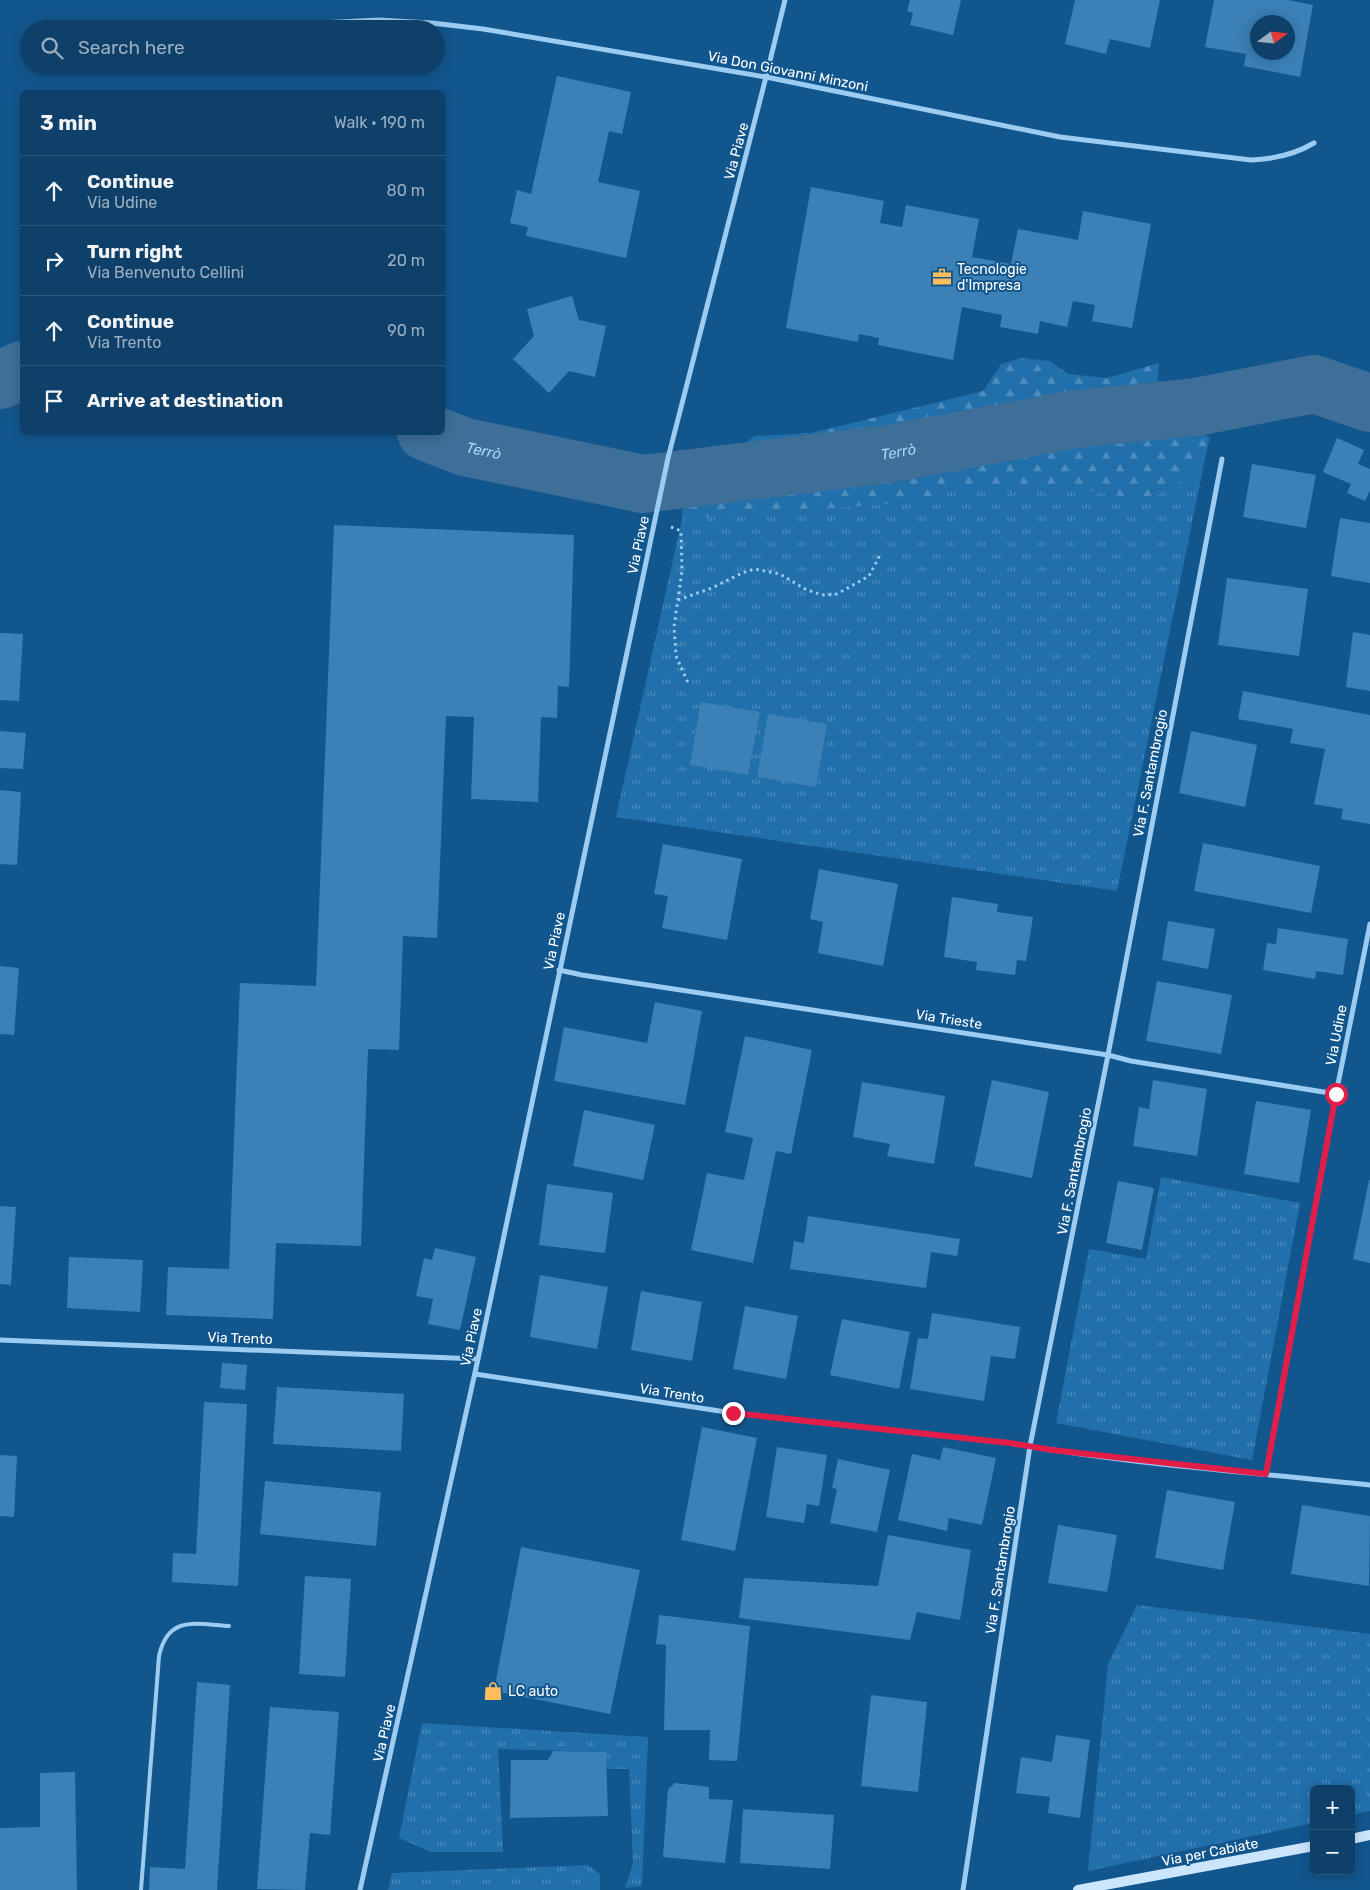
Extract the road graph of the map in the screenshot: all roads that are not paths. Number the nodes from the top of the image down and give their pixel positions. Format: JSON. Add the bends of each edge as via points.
{"nodes":[{"id":1,"x":784,"y":0,"type":"edge"},
{"id":2,"x":445,"y":25,"type":"edge"},
{"id":3,"x":766,"y":77,"type":"junction"},
{"id":4,"x":1314,"y":143,"type":"dead end"},
{"id":5,"x":1222,"y":459,"type":"dead end"},
{"id":6,"x":1370,"y":924,"type":"edge"},
{"id":7,"x":559,"y":970,"type":"junction"},
{"id":8,"x":1108,"y":1055,"type":"junction"},
{"id":9,"x":1336,"y":1094,"type":"junction"},
{"id":10,"x":0,"y":1340,"type":"edge"},
{"id":11,"x":478,"y":1359,"type":"junction"},
{"id":12,"x":475,"y":1374,"type":"junction"},
{"id":13,"x":1030,"y":1446,"type":"junction"},
{"id":14,"x":1266,"y":1474,"type":"junction"},
{"id":15,"x":1370,"y":1485,"type":"edge"},
{"id":16,"x":229,"y":1626,"type":"dead end"},
{"id":17,"x":1370,"y":1835,"type":"edge"},
{"id":18,"x":1355,"y":1838,"type":"edge"},
{"id":19,"x":1310,"y":1847,"type":"edge"},
{"id":20,"x":141,"y":1890,"type":"edge"},
{"id":21,"x":360,"y":1890,"type":"edge"},
{"id":22,"x":963,"y":1890,"type":"edge"},
{"id":23,"x":1078,"y":1890,"type":"edge"}],
"edges":[{"from":1,"to":3,"type":"street","name":"Via Piave"},
{"from":2,"to":3,"type":"street","name":"Via Don Giovanni Minzoni"},
{"from":3,"to":4,"type":"street","name":"Via Don Giovanni Minzoni","via":[[1060,137],[1251,160],[1281,157]]},
{"from":3,"to":7,"type":"street","name":"Via Piave","via":[[668,458]]},
{"from":5,"to":8,"type":"street","name":"Via F. Santambrogio"},
{"from":6,"to":9,"type":"street","name":"Via Udine"},
{"from":7,"to":8,"type":"street","name":"Via Trieste"},
{"from":7,"to":11,"type":"street","name":"Via Piave"},
{"from":8,"to":9,"type":"street","name":"Via Trieste"},
{"from":8,"to":13,"type":"street","name":"Via F. Santambrogio"},
{"from":9,"to":14,"type":"street","name":"Via Udine"},
{"from":10,"to":11,"type":"street","name":"Via Trento"},
{"from":11,"to":12,"type":"street","name":"Via Piave"},
{"from":12,"to":13,"type":"street","name":"Via Trento","via":[[733,1413]]},
{"from":12,"to":21,"type":"street","name":"Via Piave"},
{"from":13,"to":14,"type":"street","name":"Via Trento"},
{"from":13,"to":22,"type":"street","name":"Via F. Santambrogio"},
{"from":14,"to":15,"type":"street","name":"Via Trento"},
{"from":16,"to":20,"type":"lane","via":[[196,1624],[178,1627],[170,1631],[161,1645]]},
{"from":17,"to":18,"type":"street"},
{"from":19,"to":23,"type":"street","name":"Via per Cabiate"}]}
